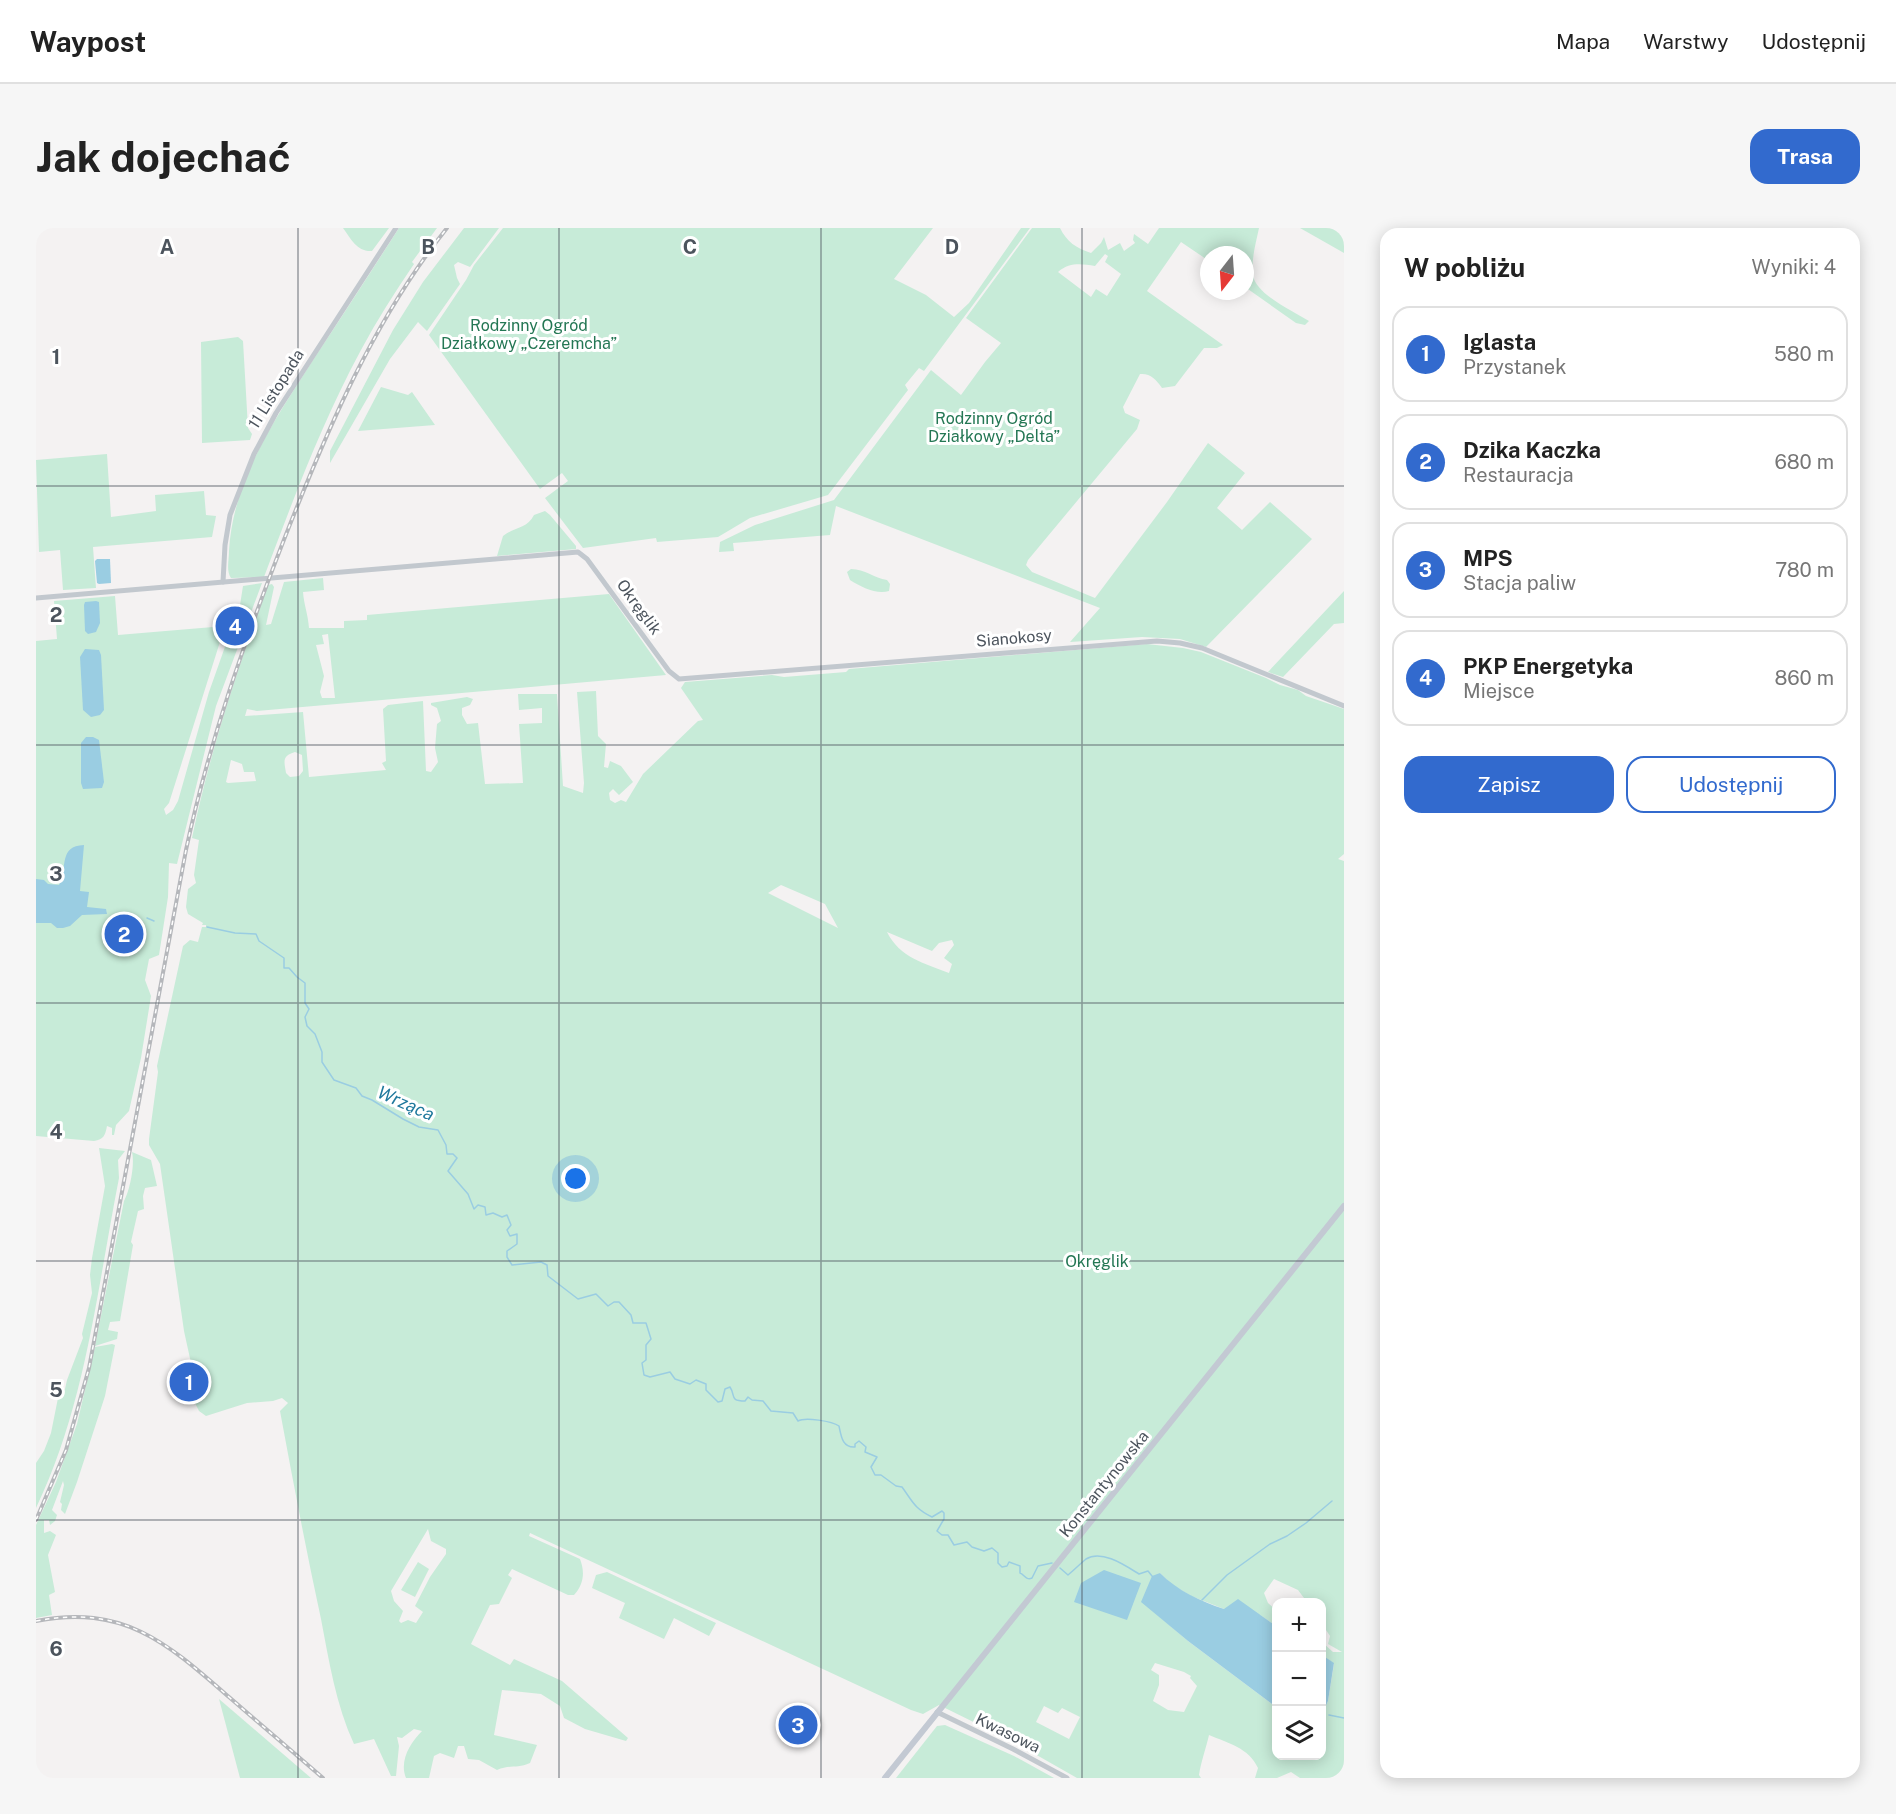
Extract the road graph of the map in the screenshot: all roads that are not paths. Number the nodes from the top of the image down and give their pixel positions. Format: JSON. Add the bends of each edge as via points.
{"nodes":[{"id":1,"x":396,"y":228,"type":"edge"},
{"id":2,"x":223,"y":582,"type":"junction"},
{"id":3,"x":36,"y":598,"type":"edge"},
{"id":4,"x":676,"y":678,"type":"joint"},
{"id":5,"x":1344,"y":706,"type":"edge"},
{"id":6,"x":1344,"y":1206,"type":"edge"},
{"id":7,"x":938,"y":1712,"type":"junction"},
{"id":8,"x":885,"y":1778,"type":"edge"},
{"id":9,"x":1067,"y":1778,"type":"edge"}],
"edges":[{"from":1,"to":2,"type":"street","name":"11 Listopada","via":[[276,413],[254,454],[230,514]]},
{"from":2,"to":3,"type":"street"},
{"from":2,"to":4,"type":"street","name":"Okręglik","via":[[581,553]]},
{"from":4,"to":5,"type":"street","name":"Sianokosy","via":[[1165,641],[1202,648]]},
{"from":6,"to":7,"type":"main road","name":"Konstantynowska"},
{"from":7,"to":8,"type":"main road","name":"Konstantynowska"},
{"from":7,"to":9,"type":"street","name":"Kwasowa"}]}
